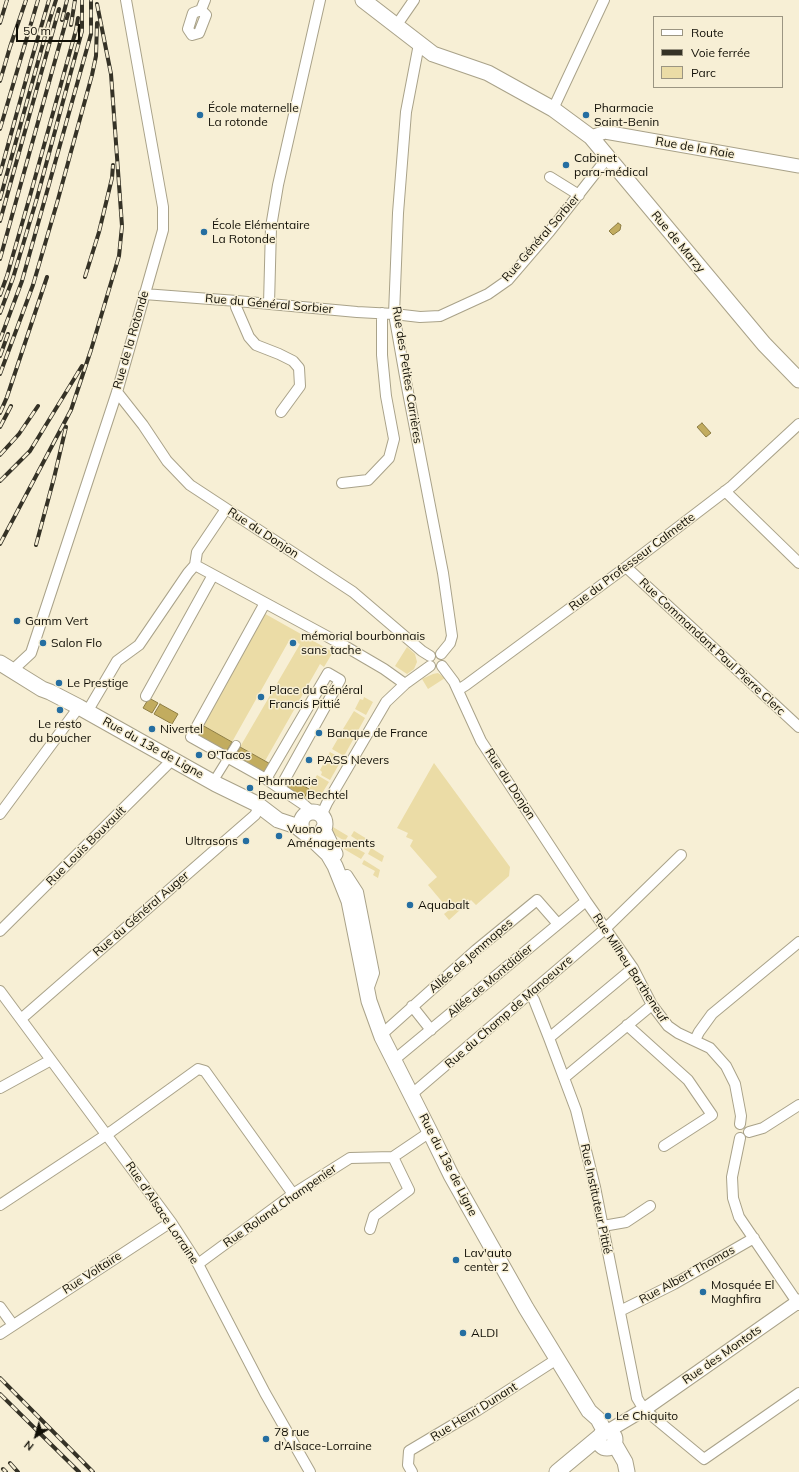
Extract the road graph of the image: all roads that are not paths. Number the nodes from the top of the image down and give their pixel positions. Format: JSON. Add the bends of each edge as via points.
{"nodes":[{"id":1,"x":126,"y":0,"type":"edge"},
{"id":2,"x":320,"y":0,"type":"edge"},
{"id":3,"x":363,"y":0,"type":"edge"},
{"id":4,"x":414,"y":0,"type":"edge"},
{"id":5,"x":604,"y":0,"type":"edge"},
{"id":6,"x":396,"y":26,"type":"junction"},
{"id":7,"x":419,"y":44,"type":"junction"},
{"id":8,"x":553,"y":109,"type":"junction"},
{"id":9,"x":591,"y":137,"type":"junction"},
{"id":10,"x":608,"y":158,"type":"junction"},
{"id":11,"x":799,"y":166,"type":"edge"},
{"id":12,"x":550,"y":176,"type":"dead end"},
{"id":13,"x":579,"y":194,"type":"junction"},
{"id":14,"x":144,"y":294,"type":"junction"},
{"id":15,"x":237,"y":301,"type":"junction"},
{"id":16,"x":269,"y":304,"type":"junction"},
{"id":17,"x":382,"y":313,"type":"junction"},
{"id":18,"x":394,"y":314,"type":"junction"},
{"id":19,"x":799,"y":380,"type":"edge"},
{"id":20,"x":116,"y":392,"type":"junction"},
{"id":21,"x":281,"y":412,"type":"dead end"},
{"id":22,"x":799,"y":424,"type":"edge"},
{"id":23,"x":342,"y":483,"type":"dead end"},
{"id":24,"x":725,"y":491,"type":"junction"},
{"id":25,"x":226,"y":509,"type":"junction"},
{"id":26,"x":799,"y":563,"type":"edge"},
{"id":27,"x":195,"y":565,"type":"junction"},
{"id":28,"x":626,"y":567,"type":"junction"},
{"id":29,"x":213,"y":575,"type":"junction"},
{"id":30,"x":265,"y":603,"type":"junction"},
{"id":31,"x":441,"y":654,"type":"junction"},
{"id":32,"x":0,"y":660,"type":"edge"},
{"id":33,"x":430,"y":661,"type":"junction"},
{"id":34,"x":0,"y":663,"type":"edge"},
{"id":35,"x":17,"y":666,"type":"junction"},
{"id":36,"x":442,"y":666,"type":"junction"},
{"id":37,"x":405,"y":684,"type":"junction"},
{"id":38,"x":458,"y":690,"type":"junction"},
{"id":39,"x":50,"y":692,"type":"junction"},
{"id":40,"x":146,"y":696,"type":"dead end"},
{"id":41,"x":83,"y":709,"type":"junction"},
{"id":42,"x":799,"y":727,"type":"edge"},
{"id":43,"x":236,"y":745,"type":"dead end"},
{"id":44,"x":228,"y":758,"type":"junction"},
{"id":45,"x":171,"y":759,"type":"junction"},
{"id":46,"x":266,"y":779,"type":"junction"},
{"id":47,"x":213,"y":782,"type":"junction"},
{"id":48,"x":280,"y":788,"type":"junction"},
{"id":49,"x":258,"y":805,"type":"junction"},
{"id":50,"x":0,"y":814,"type":"edge"},
{"id":51,"x":317,"y":815,"type":"junction"},
{"id":52,"x":307,"y":834,"type":"junction"},
{"id":53,"x":682,"y":855,"type":"dead end"},
{"id":54,"x":347,"y":875,"type":"junction"},
{"id":55,"x":585,"y":900,"type":"junction"},
{"id":56,"x":349,"y":901,"type":"junction"},
{"id":57,"x":558,"y":924,"type":"junction"},
{"id":58,"x":605,"y":929,"type":"junction"},
{"id":59,"x":0,"y":931,"type":"edge"},
{"id":60,"x":799,"y":942,"type":"edge"},
{"id":61,"x":633,"y":968,"type":"junction"},
{"id":62,"x":0,"y":991,"type":"edge"},
{"id":63,"x":367,"y":992,"type":"junction"},
{"id":64,"x":530,"y":994,"type":"junction"},
{"id":65,"x":652,"y":1005,"type":"junction"},
{"id":66,"x":412,"y":1006,"type":"junction"},
{"id":67,"x":20,"y":1019,"type":"junction"},
{"id":68,"x":627,"y":1025,"type":"junction"},
{"id":69,"x":431,"y":1030,"type":"junction"},
{"id":70,"x":381,"y":1034,"type":"junction"},
{"id":71,"x":549,"y":1038,"type":"junction"},
{"id":72,"x":695,"y":1040,"type":"junction"},
{"id":73,"x":51,"y":1060,"type":"junction"},
{"id":74,"x":394,"y":1060,"type":"junction"},
{"id":75,"x":564,"y":1078,"type":"junction"},
{"id":76,"x":0,"y":1088,"type":"edge"},
{"id":77,"x":412,"y":1094,"type":"junction"},
{"id":78,"x":799,"y":1105,"type":"edge"},
{"id":79,"x":740,"y":1124,"type":"junction"},
{"id":80,"x":430,"y":1132,"type":"junction"},
{"id":81,"x":749,"y":1132,"type":"junction"},
{"id":82,"x":107,"y":1134,"type":"junction"},
{"id":83,"x":740,"y":1138,"type":"junction"},
{"id":84,"x":664,"y":1146,"type":"dead end"},
{"id":85,"x":393,"y":1157,"type":"junction"},
{"id":86,"x":293,"y":1194,"type":"junction"},
{"id":87,"x":0,"y":1205,"type":"edge"},
{"id":88,"x":650,"y":1206,"type":"dead end"},
{"id":89,"x":171,"y":1222,"type":"junction"},
{"id":90,"x":602,"y":1226,"type":"junction"},
{"id":91,"x":370,"y":1229,"type":"dead end"},
{"id":92,"x":754,"y":1238,"type":"junction"},
{"id":93,"x":198,"y":1264,"type":"junction"},
{"id":94,"x":798,"y":1303,"type":"edge"},
{"id":95,"x":0,"y":1307,"type":"edge"},
{"id":96,"x":620,"y":1311,"type":"junction"},
{"id":97,"x":13,"y":1325,"type":"junction"},
{"id":98,"x":0,"y":1334,"type":"edge"},
{"id":99,"x":557,"y":1359,"type":"junction"},
{"id":100,"x":799,"y":1393,"type":"edge"},
{"id":101,"x":645,"y":1409,"type":"junction"},
{"id":102,"x":606,"y":1438,"type":"junction"},
{"id":103,"x":310,"y":1472,"type":"edge"},
{"id":104,"x":412,"y":1472,"type":"edge"},
{"id":105,"x":557,"y":1472,"type":"edge"},
{"id":106,"x":622,"y":1472,"type":"edge"},
{"id":107,"x":627,"y":1472,"type":"edge"}],
"edges":[{"from":1,"to":14,"type":"street","name":"Rue de la Rotonde","via":[[163,207],[161,240]]},
{"from":2,"to":16,"type":"street","via":[[278,185],[271,227]]},
{"from":3,"to":6,"type":"main road","name":"Rue de Marzy"},
{"from":4,"to":6,"type":"street"},
{"from":5,"to":8,"type":"street"},
{"from":6,"to":7,"type":"main road","name":"Rue de Marzy"},
{"from":7,"to":8,"type":"main road","name":"Rue de Marzy","via":[[433,54],[488,73]]},
{"from":7,"to":18,"type":"street","name":"Rue des Petites Carrières","via":[[406,112]]},
{"from":8,"to":9,"type":"main road","name":"Rue de Marzy"},
{"from":9,"to":10,"type":"main road","name":"Rue de Marzy"},
{"from":9,"to":11,"type":"street","name":"Rue de la Raie","via":[[605,132]]},
{"from":10,"to":13,"type":"street","name":"Rue Général Sorbier"},
{"from":10,"to":19,"type":"main road","name":"Rue de Marzy","via":[[759,338]]},
{"from":12,"to":13,"type":"street"},
{"from":13,"to":18,"type":"street","name":"Rue Général Sorbier","via":[[508,280],[488,294],[440,316]]},
{"from":14,"to":15,"type":"street","name":"Rue du Général Sorbier"},
{"from":14,"to":20,"type":"street","name":"Rue de la Rotonde"},
{"from":15,"to":16,"type":"street","name":"Rue du Général Sorbier"},
{"from":15,"to":21,"type":"street","via":[[236,307],[243,324],[256,345],[293,361],[299,368],[300,386]]},
{"from":16,"to":17,"type":"street","name":"Rue du Général Sorbier"},
{"from":17,"to":18,"type":"street","name":"Rue du Général Sorbier"},
{"from":17,"to":23,"type":"street","via":[[382,355],[394,439],[389,458],[368,480]]},
{"from":18,"to":31,"type":"street","name":"Rue des Petites Carrières","via":[[443,573],[452,636]]},
{"from":20,"to":25,"type":"street","name":"Rue du Donjon","via":[[181,478]]},
{"from":20,"to":35,"type":"street","name":"Rue de la Rotonde","via":[[31,653]]},
{"from":22,"to":24,"type":"street","name":"Rue du Professeur Calmette"},
{"from":24,"to":26,"type":"street"},
{"from":24,"to":28,"type":"street","name":"Rue du Professeur Calmette"},
{"from":25,"to":27,"type":"street","via":[[198,552]]},
{"from":25,"to":33,"type":"street","name":"Rue du Donjon","via":[[353,592],[422,651]]},
{"from":27,"to":29,"type":"street"},
{"from":27,"to":41,"type":"street","via":[[140,645],[117,662]]},
{"from":28,"to":38,"type":"street","name":"Rue du Professeur Calmette"},
{"from":28,"to":42,"type":"street","name":"Rue Commandant Paul Pierre Clerc"},
{"from":29,"to":30,"type":"street"},
{"from":29,"to":40,"type":"street"},
{"from":30,"to":37,"type":"street","via":[[381,667]]},
{"from":30,"to":44,"type":"street","via":[[191,737]]},
{"from":31,"to":33,"type":"street","via":[[437,652]]},
{"from":31,"to":36,"type":"street","via":[[444,659]]},
{"from":32,"to":35,"type":"main road","name":"Rue du 13e de Ligne"},
{"from":33,"to":36,"type":"street","via":[[436,669]]},
{"from":33,"to":37,"type":"street"},
{"from":34,"to":39,"type":"main road","name":"Rue du 13e de Ligne"},
{"from":35,"to":39,"type":"main road","name":"Rue du 13e de Ligne"},
{"from":36,"to":38,"type":"street","name":"Rue du Donjon"},
{"from":37,"to":51,"type":"street","via":[[386,702]]},
{"from":38,"to":55,"type":"street","name":"Rue du Donjon","via":[[481,741]]},
{"from":39,"to":41,"type":"main road","name":"Rue du 13e de Ligne"},
{"from":41,"to":45,"type":"main road","name":"Rue du 13e de Ligne"},
{"from":41,"to":50,"type":"street"},
{"from":43,"to":44,"type":"street"},
{"from":44,"to":46,"type":"street"},
{"from":44,"to":47,"type":"street"},
{"from":45,"to":47,"type":"main road","name":"Rue du 13e de Ligne"},
{"from":45,"to":59,"type":"street","name":"Rue Louis Bouvault"},
{"from":46,"to":48,"type":"street"},
{"from":46,"to":48,"type":"street","via":[[328,673],[340,680]]},
{"from":47,"to":49,"type":"main road","name":"Rue du 13e de Ligne"},
{"from":48,"to":51,"type":"street"},
{"from":49,"to":51,"type":"main road","name":"Rue du 13e de Ligne","via":[[291,815]]},
{"from":49,"to":52,"type":"main road","name":"Rue du 13e de Ligne","via":[[278,820],[296,826]]},
{"from":49,"to":67,"type":"street","name":"Rue du Général Auger","via":[[255,815]]},
{"from":51,"to":52,"type":"main road","via":[[301,821]]},
{"from":51,"to":54,"type":"main road","name":"Rue du 13e de Ligne"},
{"from":52,"to":56,"type":"main road","name":"Rue du 13e de Ligne","via":[[328,854]]},
{"from":53,"to":58,"type":"street","name":"Rue du Champ de Manoeuvre"},
{"from":54,"to":56,"type":"main road","name":"Rue du 13e de Ligne","via":[[351,890]]},
{"from":54,"to":63,"type":"street","via":[[358,892],[374,973]]},
{"from":55,"to":57,"type":"street","name":"Allée de Montdidier"},
{"from":55,"to":58,"type":"street","name":"Rue Milheu Bartheneuf"},
{"from":56,"to":63,"type":"main road","name":"Rue du 13e de Ligne"},
{"from":57,"to":66,"type":"street","name":"Allée de Jemmapes","via":[[537,900]]},
{"from":57,"to":69,"type":"street","name":"Allée de Montdidier"},
{"from":58,"to":61,"type":"street","name":"Rue Milheu Bartheneuf"},
{"from":58,"to":64,"type":"street","name":"Rue du Champ de Manoeuvre"},
{"from":60,"to":72,"type":"street","via":[[712,1014]]},
{"from":61,"to":65,"type":"street","name":"Rue Milheu Bartheneuf"},
{"from":61,"to":71,"type":"street"},
{"from":62,"to":67,"type":"street","name":"Rue d'Alsace Lorraine"},
{"from":63,"to":70,"type":"main road","name":"Rue du 13e de Ligne"},
{"from":64,"to":71,"type":"street","name":"Rue Instituteur Pittié"},
{"from":64,"to":77,"type":"street","name":"Rue du Champ de Manoeuvre"},
{"from":65,"to":68,"type":"street"},
{"from":65,"to":72,"type":"street","name":"Rue Milheu Bartheneuf","via":[[668,1026]]},
{"from":66,"to":69,"type":"street"},
{"from":66,"to":70,"type":"street","name":"Allée de Jemmapes"},
{"from":67,"to":73,"type":"street","name":"Rue d'Alsace Lorraine"},
{"from":68,"to":75,"type":"street"},
{"from":68,"to":84,"type":"street","via":[[688,1080],[712,1115]]},
{"from":69,"to":74,"type":"street","name":"Allée de Montdidier"},
{"from":70,"to":74,"type":"main road","name":"Rue du 13e de Ligne"},
{"from":71,"to":75,"type":"street","name":"Rue Instituteur Pittié"},
{"from":72,"to":79,"type":"street","name":"Rue Milheu Bartheneuf","via":[[710,1048],[726,1066],[735,1084]]},
{"from":73,"to":76,"type":"street"},
{"from":73,"to":82,"type":"street","name":"Rue d'Alsace Lorraine"},
{"from":74,"to":77,"type":"main road","name":"Rue du 13e de Ligne"},
{"from":75,"to":90,"type":"street","name":"Rue Instituteur Pittié","via":[[576,1110]]},
{"from":77,"to":80,"type":"main road","name":"Rue du 13e de Ligne"},
{"from":78,"to":81,"type":"street","via":[[763,1128]]},
{"from":79,"to":81,"type":"street","via":[[747,1126]]},
{"from":79,"to":83,"type":"street","via":[[735,1131],[736,1136]]},
{"from":80,"to":85,"type":"street"},
{"from":80,"to":99,"type":"main road","name":"Rue du 13e de Ligne","via":[[475,1219]]},
{"from":81,"to":83,"type":"street","via":[[745,1138]]},
{"from":82,"to":86,"type":"street","via":[[198,1068],[205,1071]]},
{"from":82,"to":87,"type":"street"},
{"from":82,"to":89,"type":"street","name":"Rue d'Alsace Lorraine"},
{"from":83,"to":92,"type":"street","via":[[732,1177],[733,1198],[739,1217]]},
{"from":85,"to":86,"type":"street","name":"Rue Roland Champenier","via":[[350,1158]]},
{"from":85,"to":91,"type":"street","via":[[409,1190],[374,1216]]},
{"from":86,"to":93,"type":"street","name":"Rue Roland Champenier"},
{"from":88,"to":90,"type":"street","via":[[626,1222]]},
{"from":89,"to":93,"type":"street","name":"Rue d'Alsace Lorraine"},
{"from":89,"to":97,"type":"street","name":"Rue Voltaire"},
{"from":90,"to":96,"type":"street","name":"Rue Instituteur Pittié"},
{"from":92,"to":94,"type":"street"},
{"from":92,"to":96,"type":"street","name":"Rue Albert Thomas","via":[[674,1284]]},
{"from":93,"to":103,"type":"street","name":"Rue d'Alsace Lorraine","via":[[265,1393]]},
{"from":94,"to":101,"type":"street","name":"Rue des Montots"},
{"from":95,"to":97,"type":"street"},
{"from":96,"to":101,"type":"street","name":"Rue Instituteur Pittié","via":[[637,1398]]},
{"from":97,"to":98,"type":"street","name":"Rue Voltaire"},
{"from":99,"to":102,"type":"main road","name":"Rue du 13e de Ligne","via":[[589,1411],[598,1418]]},
{"from":99,"to":104,"type":"street","name":"Rue Henri Dunant","via":[[409,1451],[408,1465]]},
{"from":100,"to":101,"type":"street","via":[[704,1460]]},
{"from":101,"to":102,"type":"street","name":"Rue des Montots"},
{"from":102,"to":105,"type":"main road","via":[[585,1447]]},
{"from":102,"to":106,"type":"main road","via":[[618,1469]]},
{"from":102,"to":107,"type":"main road","via":[[625,1462]]}]}
